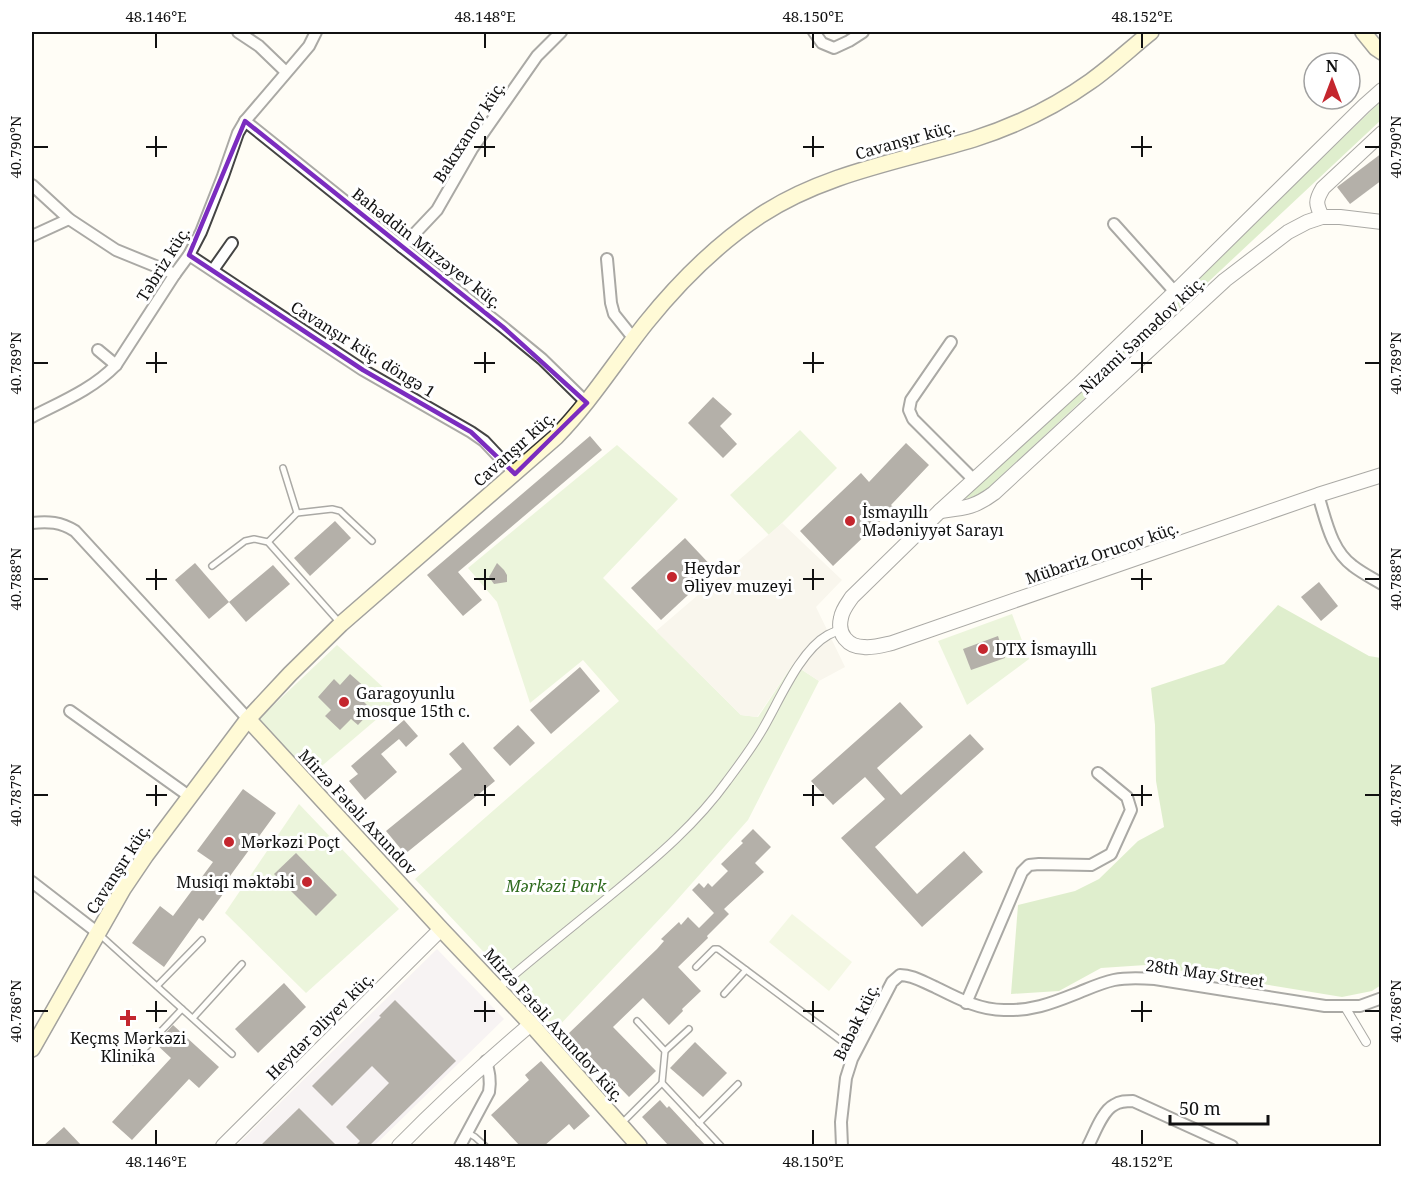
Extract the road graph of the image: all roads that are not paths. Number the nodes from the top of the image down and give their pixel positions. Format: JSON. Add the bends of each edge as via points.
{"nodes":[{"id":1,"x":238,"y":32,"type":"edge"},
{"id":2,"x":316,"y":32,"type":"edge"},
{"id":3,"x":561,"y":32,"type":"edge"},
{"id":4,"x":814,"y":32,"type":"edge"},
{"id":5,"x":863,"y":32,"type":"edge"},
{"id":6,"x":1147,"y":32,"type":"edge"},
{"id":7,"x":1363,"y":32,"type":"edge"},
{"id":8,"x":1382,"y":52,"type":"edge"},
{"id":9,"x":286,"y":72,"type":"junction"},
{"id":10,"x":1382,"y":90,"type":"edge"},
{"id":11,"x":245,"y":121,"type":"junction"},
{"id":12,"x":1382,"y":133,"type":"edge"},
{"id":13,"x":32,"y":185,"type":"edge"},
{"id":14,"x":1322,"y":217,"type":"junction"},
{"id":15,"x":69,"y":219,"type":"junction"},
{"id":16,"x":1382,"y":222,"type":"edge"},
{"id":17,"x":1114,"y":224,"type":"dead end"},
{"id":18,"x":32,"y":236,"type":"edge"},
{"id":19,"x":232,"y":243,"type":"dead end"},
{"id":20,"x":402,"y":248,"type":"junction"},
{"id":21,"x":189,"y":255,"type":"junction"},
{"id":22,"x":608,"y":259,"type":"dead end"},
{"id":23,"x":213,"y":270,"type":"junction"},
{"id":24,"x":175,"y":274,"type":"junction"},
{"id":25,"x":1175,"y":292,"type":"junction"},
{"id":26,"x":634,"y":339,"type":"junction"},
{"id":27,"x":951,"y":342,"type":"dead end"},
{"id":28,"x":98,"y":350,"type":"dead end"},
{"id":29,"x":116,"y":365,"type":"junction"},
{"id":30,"x":587,"y":403,"type":"junction"},
{"id":31,"x":32,"y":417,"type":"edge"},
{"id":32,"x":283,"y":468,"type":"dead end"},
{"id":33,"x":516,"y":474,"type":"junction"},
{"id":34,"x":1382,"y":475,"type":"edge"},
{"id":35,"x":974,"y":480,"type":"junction"},
{"id":36,"x":1318,"y":495,"type":"junction"},
{"id":37,"x":939,"y":510,"type":"junction"},
{"id":38,"x":297,"y":513,"type":"junction"},
{"id":39,"x":32,"y":523,"type":"edge"},
{"id":40,"x":372,"y":541,"type":"dead end"},
{"id":41,"x":268,"y":542,"type":"junction"},
{"id":42,"x":212,"y":566,"type":"dead end"},
{"id":43,"x":1382,"y":584,"type":"edge"},
{"id":44,"x":341,"y":624,"type":"junction"},
{"id":45,"x":840,"y":630,"type":"junction"},
{"id":46,"x":70,"y":711,"type":"dead end"},
{"id":47,"x":248,"y":719,"type":"junction"},
{"id":48,"x":1098,"y":773,"type":"dead end"},
{"id":49,"x":189,"y":796,"type":"junction"},
{"id":50,"x":32,"y":882,"type":"edge"},
{"id":51,"x":441,"y":929,"type":"junction"},
{"id":52,"x":98,"y":933,"type":"junction"},
{"id":53,"x":202,"y":940,"type":"dead end"},
{"id":54,"x":242,"y":964,"type":"dead end"},
{"id":55,"x":696,"y":967,"type":"dead end"},
{"id":56,"x":747,"y":970,"type":"junction"},
{"id":57,"x":892,"y":982,"type":"joint"},
{"id":58,"x":157,"y":986,"type":"junction"},
{"id":59,"x":497,"y":989,"type":"junction"},
{"id":60,"x":724,"y":994,"type":"dead end"},
{"id":61,"x":1382,"y":998,"type":"edge"},
{"id":62,"x":966,"y":1003,"type":"junction"},
{"id":63,"x":1345,"y":1007,"type":"junction"},
{"id":64,"x":182,"y":1008,"type":"junction"},
{"id":65,"x":192,"y":1018,"type":"junction"},
{"id":66,"x":637,"y":1021,"type":"dead end"},
{"id":67,"x":531,"y":1024,"type":"junction"},
{"id":68,"x":689,"y":1029,"type":"dead end"},
{"id":69,"x":1366,"y":1042,"type":"dead end"},
{"id":70,"x":32,"y":1049,"type":"edge"},
{"id":71,"x":665,"y":1051,"type":"junction"},
{"id":72,"x":856,"y":1052,"type":"junction"},
{"id":73,"x":232,"y":1054,"type":"dead end"},
{"id":74,"x":133,"y":1061,"type":"dead end"},
{"id":75,"x":486,"y":1061,"type":"junction"},
{"id":76,"x":662,"y":1083,"type":"junction"},
{"id":77,"x":738,"y":1084,"type":"dead end"},
{"id":78,"x":699,"y":1123,"type":"junction"},
{"id":79,"x":620,"y":1125,"type":"junction"},
{"id":80,"x":466,"y":1133,"type":"junction"},
{"id":81,"x":223,"y":1146,"type":"edge"},
{"id":82,"x":399,"y":1146,"type":"edge"},
{"id":83,"x":460,"y":1146,"type":"edge"},
{"id":84,"x":485,"y":1146,"type":"edge"},
{"id":85,"x":639,"y":1146,"type":"edge"},
{"id":86,"x":721,"y":1146,"type":"edge"},
{"id":87,"x":842,"y":1146,"type":"edge"},
{"id":88,"x":1088,"y":1146,"type":"edge"},
{"id":89,"x":1232,"y":1146,"type":"edge"}],
"edges":[{"from":1,"to":9,"type":"street"},
{"from":2,"to":9,"type":"street","name":"Təbriz küç."},
{"from":3,"to":20,"type":"street","name":"Bakıxanov küç.","via":[[537,56],[472,149],[437,210]]},
{"from":4,"to":5,"type":"street","via":[[822,43],[834,48]]},
{"from":6,"to":26,"type":"main road","name":"Cavanşır küç.","via":[[1090,81],[1030,115],[975,138],[826,183],[761,215],[697,266]]},
{"from":7,"to":8,"type":"main road"},
{"from":9,"to":11,"type":"street","name":"Təbriz küç."},
{"from":10,"to":25,"type":"street"},
{"from":11,"to":20,"type":"street","name":"Bahəddin Mirzəyev küç."},
{"from":11,"to":21,"type":"street","name":"Təbriz küç."},
{"from":12,"to":14,"type":"street","via":[[1323,188],[1317,198]]},
{"from":13,"to":15,"type":"street"},
{"from":14,"to":16,"type":"street","name":"Nizami Səmədov küç."},
{"from":14,"to":37,"type":"street","name":"Nizami Səmədov küç.","via":[[1288,232],[1225,280],[994,493],[971,507]]},
{"from":15,"to":18,"type":"street"},
{"from":15,"to":24,"type":"street","via":[[116,250]]},
{"from":17,"to":25,"type":"street"},
{"from":19,"to":23,"type":"street"},
{"from":20,"to":30,"type":"street","name":"Bahəddin Mirzəyev küç.","via":[[511,333]]},
{"from":21,"to":23,"type":"street","name":"Cavanşır küç. döngə 1"},
{"from":21,"to":24,"type":"street","name":"Təbriz küç."},
{"from":22,"to":26,"type":"street","via":[[614,314]]},
{"from":23,"to":33,"type":"street","name":"Cavanşır küç. döngə 1","via":[[363,370],[471,432]]},
{"from":24,"to":29,"type":"street","name":"Təbriz küç."},
{"from":25,"to":35,"type":"street"},
{"from":26,"to":30,"type":"main road","name":"Cavanşır küç."},
{"from":27,"to":35,"type":"street","via":[[911,400],[909,410],[913,419]]},
{"from":28,"to":29,"type":"street"},
{"from":29,"to":31,"type":"street","name":"Təbriz küç.","via":[[93,384]]},
{"from":30,"to":33,"type":"main road","name":"Cavanşır küç."},
{"from":32,"to":38,"type":"lane"},
{"from":33,"to":44,"type":"main road","name":"Cavanşır küç."},
{"from":34,"to":36,"type":"street","name":"Mübariz Orucov küç."},
{"from":35,"to":37,"type":"street"},
{"from":36,"to":43,"type":"street","via":[[1335,544],[1345,558]]},
{"from":36,"to":45,"type":"street","name":"Mübariz Orucov küç.","via":[[892,643],[853,646]]},
{"from":37,"to":45,"type":"street","via":[[852,597],[843,609]]},
{"from":38,"to":40,"type":"lane","via":[[340,511]]},
{"from":38,"to":41,"type":"lane"},
{"from":39,"to":47,"type":"street","via":[[49,522],[75,531]]},
{"from":41,"to":42,"type":"lane","via":[[245,541]]},
{"from":41,"to":44,"type":"lane"},
{"from":44,"to":47,"type":"main road","name":"Cavanşır küç."},
{"from":45,"to":59,"type":"street","via":[[827,635],[809,652],[760,734],[692,824]]},
{"from":46,"to":49,"type":"street"},
{"from":47,"to":49,"type":"main road","name":"Cavanşır küç."},
{"from":47,"to":51,"type":"main road","name":"Mirzə Fətəli Axundov"},
{"from":48,"to":62,"type":"street","via":[[1127,797],[1131,810],[1111,854],[1091,865],[1029,865],[1022,872]]},
{"from":49,"to":52,"type":"main road","name":"Cavanşır küç.","via":[[123,889]]},
{"from":50,"to":52,"type":"street"},
{"from":51,"to":59,"type":"main road","name":"Mirzə Fətəli Axundov küç."},
{"from":51,"to":81,"type":"street","name":"Heydər Əliyev küç."},
{"from":52,"to":58,"type":"lane"},
{"from":52,"to":70,"type":"main road","name":"Cavanşır küç."},
{"from":53,"to":58,"type":"lane"},
{"from":54,"to":65,"type":"lane"},
{"from":55,"to":56,"type":"lane","via":[[718,949]]},
{"from":56,"to":60,"type":"lane"},
{"from":56,"to":72,"type":"lane"},
{"from":57,"to":62,"type":"street","name":"28th May Street","via":[[900,975],[908,975]]},
{"from":57,"to":72,"type":"street","name":"Babək küç."},
{"from":58,"to":64,"type":"lane"},
{"from":59,"to":67,"type":"main road","name":"Mirzə Fətəli Axundov küç."},
{"from":61,"to":63,"type":"street","name":"28th May Street"},
{"from":62,"to":63,"type":"street","name":"28th May Street","via":[[999,1010],[1037,1008],[1097,985],[1137,978]]},
{"from":63,"to":69,"type":"street"},
{"from":64,"to":65,"type":"lane"},
{"from":64,"to":74,"type":"lane"},
{"from":65,"to":73,"type":"lane"},
{"from":66,"to":71,"type":"lane"},
{"from":67,"to":75,"type":"street"},
{"from":67,"to":79,"type":"main road","name":"Mirzə Fətəli Axundov küç."},
{"from":68,"to":71,"type":"lane"},
{"from":71,"to":76,"type":"lane"},
{"from":72,"to":87,"type":"street","name":"Babək küç.","via":[[844,1087]]},
{"from":75,"to":80,"type":"street","via":[[489,1092]]},
{"from":75,"to":82,"type":"street"},
{"from":76,"to":78,"type":"lane"},
{"from":76,"to":79,"type":"lane"},
{"from":77,"to":78,"type":"lane"},
{"from":78,"to":86,"type":"lane"},
{"from":79,"to":85,"type":"main road","name":"Mirzə Fətəli Axundov küç."},
{"from":80,"to":83,"type":"street"},
{"from":80,"to":84,"type":"lane"},
{"from":88,"to":89,"type":"street","via":[[1111,1106],[1122,1101],[1133,1101]]}]}
